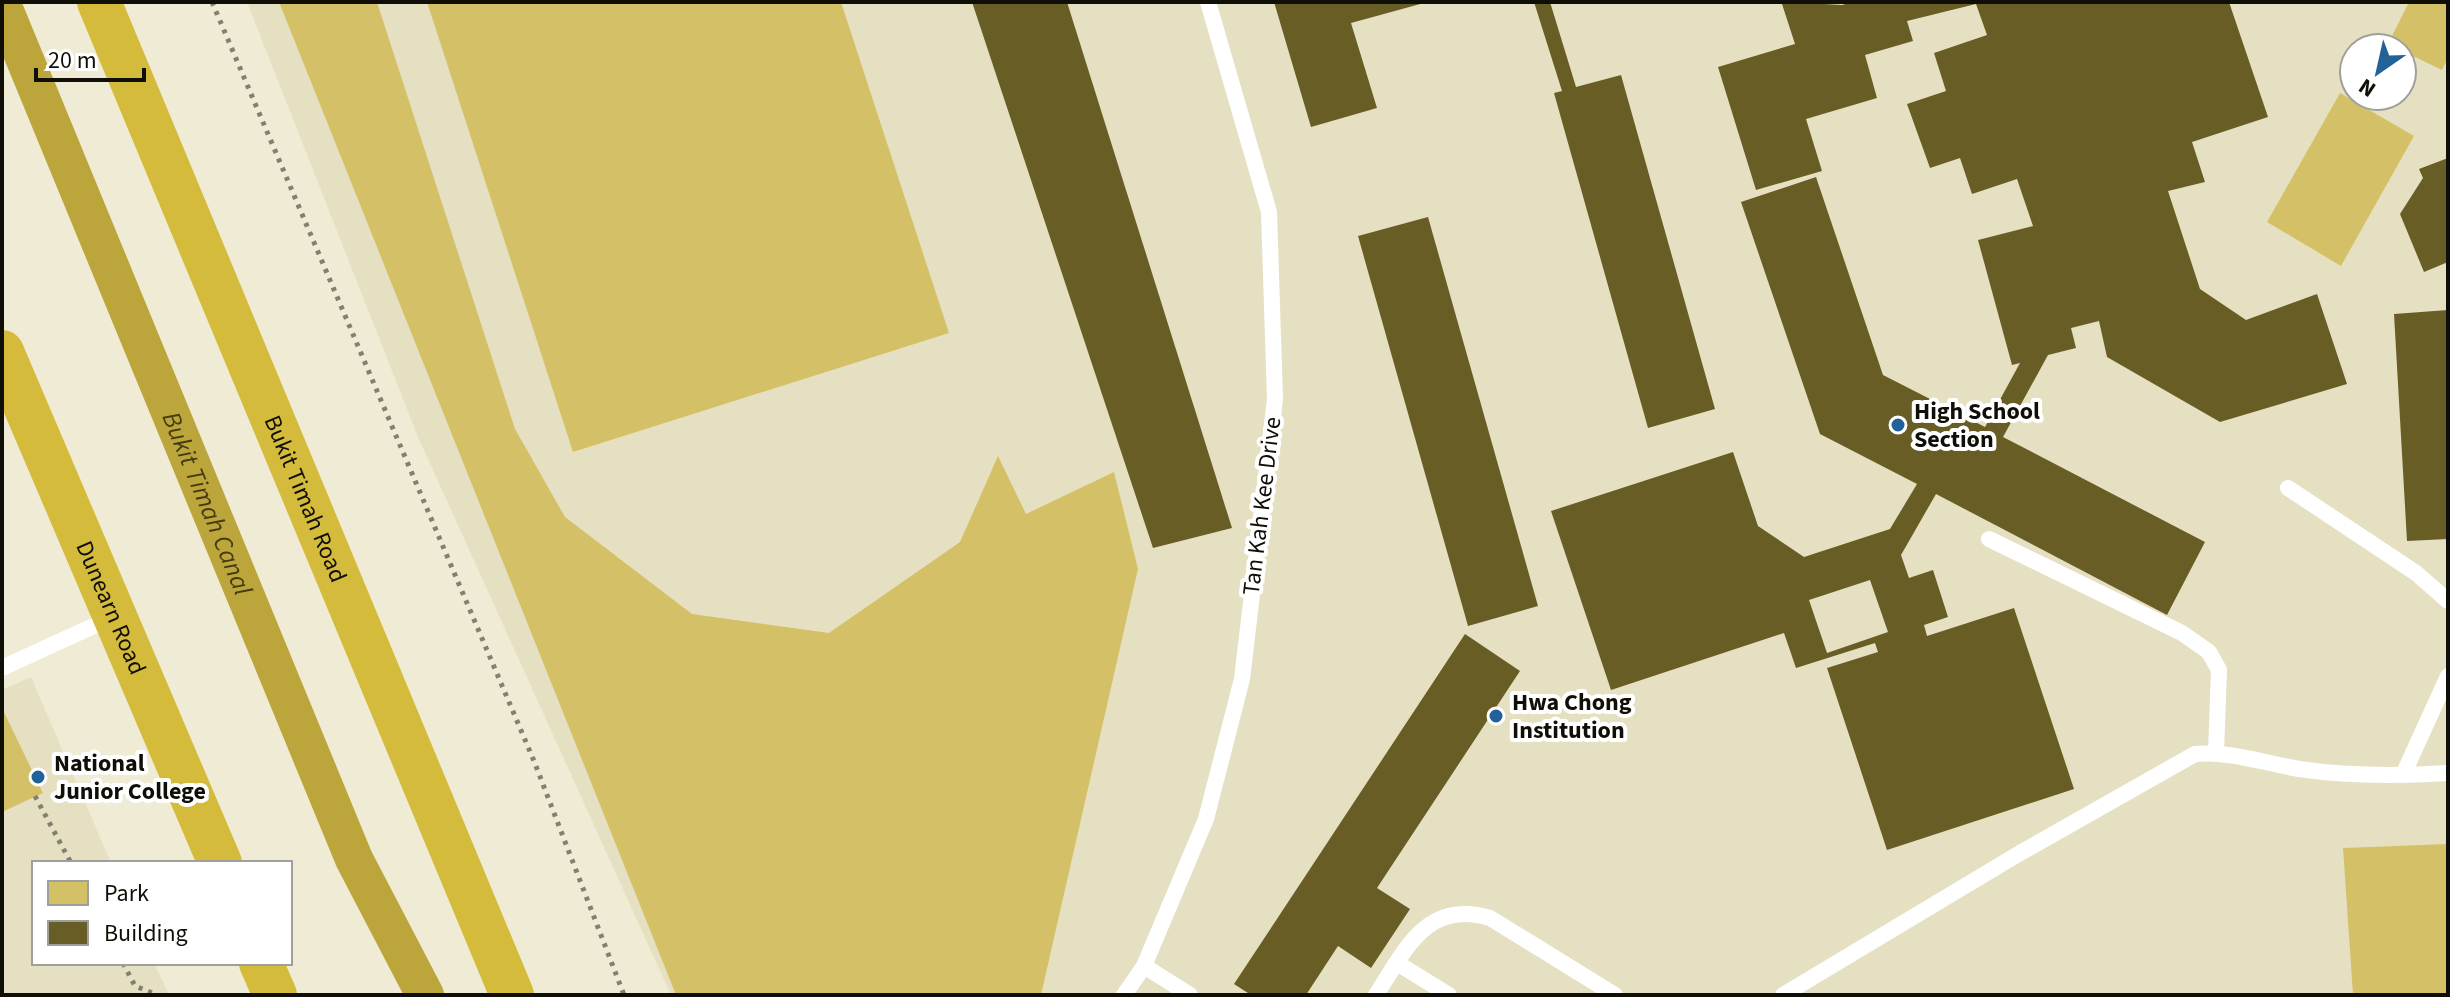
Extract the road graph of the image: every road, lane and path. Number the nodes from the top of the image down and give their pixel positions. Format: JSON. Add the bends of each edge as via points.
{"nodes":[{"id":1,"x":99,"y":2,"type":"edge"},
{"id":2,"x":212,"y":2,"type":"edge"},
{"id":3,"x":1208,"y":2,"type":"edge"},
{"id":4,"x":2,"y":352,"type":"edge"},
{"id":5,"x":2288,"y":488,"type":"dead end"},
{"id":6,"x":1989,"y":539,"type":"dead end"},
{"id":7,"x":2448,"y":601,"type":"edge"},
{"id":8,"x":116,"y":615,"type":"junction"},
{"id":9,"x":2,"y":668,"type":"edge"},
{"id":10,"x":2448,"y":676,"type":"edge"},
{"id":11,"x":2216,"y":752,"type":"junction"},
{"id":12,"x":2448,"y":773,"type":"edge"},
{"id":13,"x":2403,"y":775,"type":"junction"},
{"id":14,"x":35,"y":796,"type":"dead end"},
{"id":15,"x":70,"y":861,"type":"edge"},
{"id":16,"x":219,"y":861,"type":"edge"},
{"id":17,"x":1397,"y":963,"type":"junction"},
{"id":18,"x":124,"y":965,"type":"edge"},
{"id":19,"x":262,"y":965,"type":"edge"},
{"id":20,"x":1144,"y":966,"type":"junction"},
{"id":21,"x":157,"y":995,"type":"edge"},
{"id":22,"x":275,"y":995,"type":"edge"},
{"id":23,"x":512,"y":995,"type":"edge"},
{"id":24,"x":624,"y":995,"type":"edge"},
{"id":25,"x":1124,"y":995,"type":"edge"},
{"id":26,"x":1190,"y":995,"type":"edge"},
{"id":27,"x":1376,"y":995,"type":"edge"},
{"id":28,"x":1449,"y":995,"type":"edge"},
{"id":29,"x":1615,"y":995,"type":"edge"},
{"id":30,"x":1783,"y":995,"type":"edge"}],
"edges":[{"from":1,"to":23,"type":"highway","name":"Bukit Timah Road"},
{"from":2,"to":24,"type":"path","via":[[534,761]]},
{"from":3,"to":20,"type":"lane","name":"Tan Kah Kee Drive","via":[[1269,212],[1275,399],[1242,679],[1206,819]]},
{"from":4,"to":8,"type":"highway","name":"Dunearn Road"},
{"from":5,"to":7,"type":"lane","via":[[2416,573]]},
{"from":6,"to":11,"type":"lane","via":[[2182,633],[2209,652],[2219,670]]},
{"from":8,"to":9,"type":"lane"},
{"from":8,"to":16,"type":"highway","name":"Dunearn Road"},
{"from":10,"to":13,"type":"lane"},
{"from":11,"to":13,"type":"lane","via":[[2300,769]]},
{"from":11,"to":30,"type":"lane","via":[[2182,760]]},
{"from":12,"to":13,"type":"lane"},
{"from":14,"to":15,"type":"path"},
{"from":17,"to":27,"type":"lane"},
{"from":17,"to":28,"type":"lane"},
{"from":17,"to":29,"type":"lane","via":[[1426,926],[1471,912],[1490,918]]},
{"from":18,"to":21,"type":"path","via":[[135,986]]},
{"from":19,"to":22,"type":"highway"},
{"from":20,"to":25,"type":"lane","name":"Tan Kah Kee Drive"},
{"from":20,"to":26,"type":"lane"}]}
